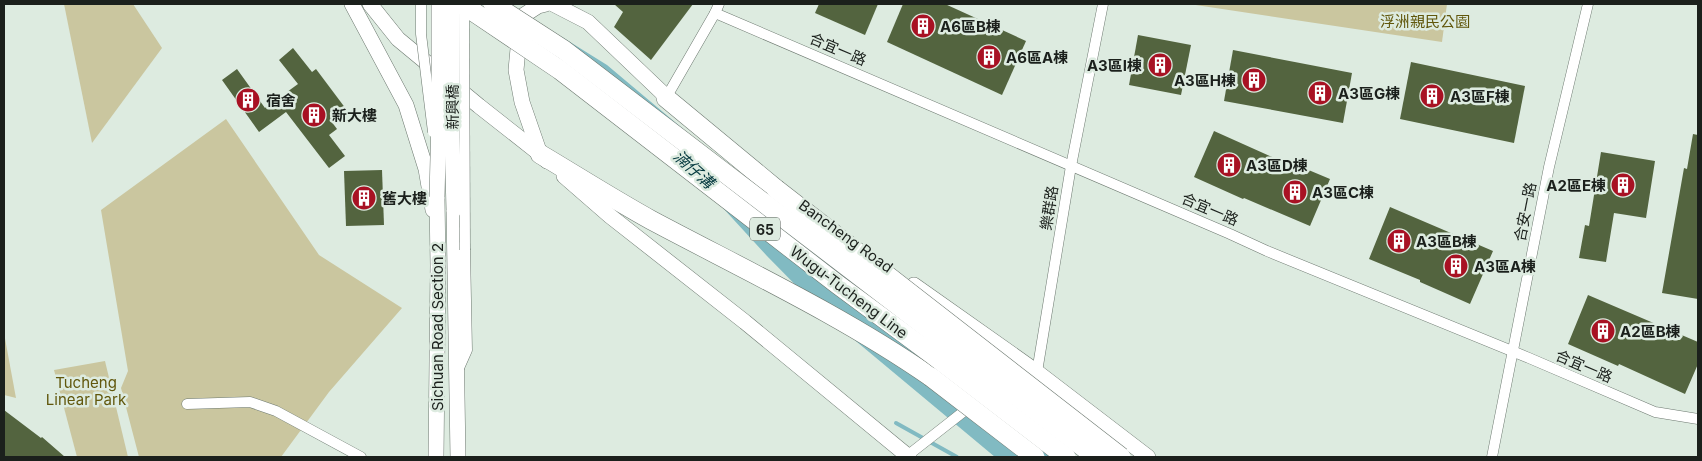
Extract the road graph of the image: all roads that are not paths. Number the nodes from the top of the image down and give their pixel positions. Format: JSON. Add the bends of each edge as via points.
{"nodes":[{"id":1,"x":352,"y":4,"type":"edge"},
{"id":2,"x":370,"y":4,"type":"edge"},
{"id":3,"x":421,"y":4,"type":"edge"},
{"id":4,"x":439,"y":4,"type":"edge"},
{"id":5,"x":452,"y":4,"type":"edge"},
{"id":6,"x":463,"y":4,"type":"edge"},
{"id":7,"x":493,"y":4,"type":"edge"},
{"id":8,"x":546,"y":4,"type":"edge"},
{"id":9,"x":553,"y":4,"type":"edge"},
{"id":10,"x":569,"y":4,"type":"edge"},
{"id":11,"x":1103,"y":4,"type":"edge"},
{"id":12,"x":1588,"y":4,"type":"edge"},
{"id":13,"x":717,"y":8,"type":"edge"},
{"id":14,"x":588,"y":22,"type":"junction"},
{"id":15,"x":666,"y":98,"type":"junction"},
{"id":16,"x":540,"y":154,"type":"junction"},
{"id":17,"x":1071,"y":166,"type":"junction"},
{"id":18,"x":438,"y":170,"type":"junction"},
{"id":19,"x":437,"y":197,"type":"joint"},
{"id":20,"x":454,"y":210,"type":"joint"},
{"id":21,"x":437,"y":231,"type":"junction"},
{"id":22,"x":1513,"y":352,"type":"junction"},
{"id":23,"x":1037,"y":372,"type":"junction"},
{"id":24,"x":457,"y":374,"type":"junction"},
{"id":25,"x":187,"y":404,"type":"dead end"},
{"id":26,"x":1698,"y":419,"type":"edge"},
{"id":27,"x":908,"y":456,"type":"edge"},
{"id":28,"x":361,"y":457,"type":"edge"},
{"id":29,"x":436,"y":457,"type":"edge"},
{"id":30,"x":458,"y":457,"type":"edge"},
{"id":31,"x":1035,"y":457,"type":"edge"},
{"id":32,"x":1066,"y":457,"type":"edge"},
{"id":33,"x":1096,"y":457,"type":"edge"},
{"id":34,"x":1121,"y":457,"type":"edge"},
{"id":35,"x":1148,"y":457,"type":"edge"},
{"id":36,"x":1492,"y":457,"type":"edge"}],
"edges":[{"from":1,"to":21,"type":"street","via":[[406,105],[426,170]]},
{"from":2,"to":16,"type":"street","via":[[398,39]]},
{"from":3,"to":18,"type":"street","bridge":true,"via":[[421,34]]},
{"from":4,"to":18,"type":"street","name":"新興橋","bridge":true},
{"from":5,"to":20,"type":"street","name":"新興橋","bridge":true},
{"from":6,"to":24,"type":"street","bridge":true,"via":[[467,350]]},
{"from":6,"to":32,"type":"highway","name":"Wugu-Tucheng Line","number":"65","bridge":true,"via":[[560,70]]},
{"from":7,"to":33,"type":"highway","name":"Wugu-Tucheng Line","number":"65","bridge":true,"via":[[564,50]]},
{"from":8,"to":16,"type":"street","via":[[522,17],[516,70],[522,102]]},
{"from":9,"to":14,"type":"street","name":"Bancheng Road"},
{"from":10,"to":14,"type":"street"},
{"from":11,"to":17,"type":"street","name":"樂群路"},
{"from":12,"to":22,"type":"street","name":"合安一路","via":[[1549,167]]},
{"from":13,"to":15,"type":"street","name":"合宜一路"},
{"from":13,"to":17,"type":"street","name":"合宜一路"},
{"from":14,"to":15,"type":"street","name":"Bancheng Road"},
{"from":15,"to":23,"type":"street","name":"Bancheng Road","via":[[868,253]]},
{"from":15,"to":34,"type":"highway","bridge":true,"via":[[776,189]]},
{"from":16,"to":27,"type":"street","via":[[610,216]]},
{"from":16,"to":31,"type":"highway","bridge":true,"via":[[648,218],[833,315],[906,360]]},
{"from":17,"to":22,"type":"street","name":"合宜一路"},
{"from":17,"to":23,"type":"street","name":"樂群路"},
{"from":18,"to":19,"type":"street","name":"新興橋","bridge":true},
{"from":19,"to":21,"type":"street","name":"Sichuan Road Section 2"},
{"from":20,"to":24,"type":"street","name":"Sichuan Road Section 2"},
{"from":21,"to":29,"type":"street","name":"Sichuan Road Section 2"},
{"from":22,"to":26,"type":"street","name":"合宜一路","via":[[1655,412]]},
{"from":22,"to":36,"type":"street","name":"合安一路"},
{"from":23,"to":27,"type":"street","bridge":true,"via":[[991,390]]},
{"from":23,"to":35,"type":"street","name":"Bancheng Road"},
{"from":24,"to":30,"type":"street","name":"Sichuan Road Section 2"},
{"from":25,"to":28,"type":"street","via":[[250,402],[276,411]]}]}
